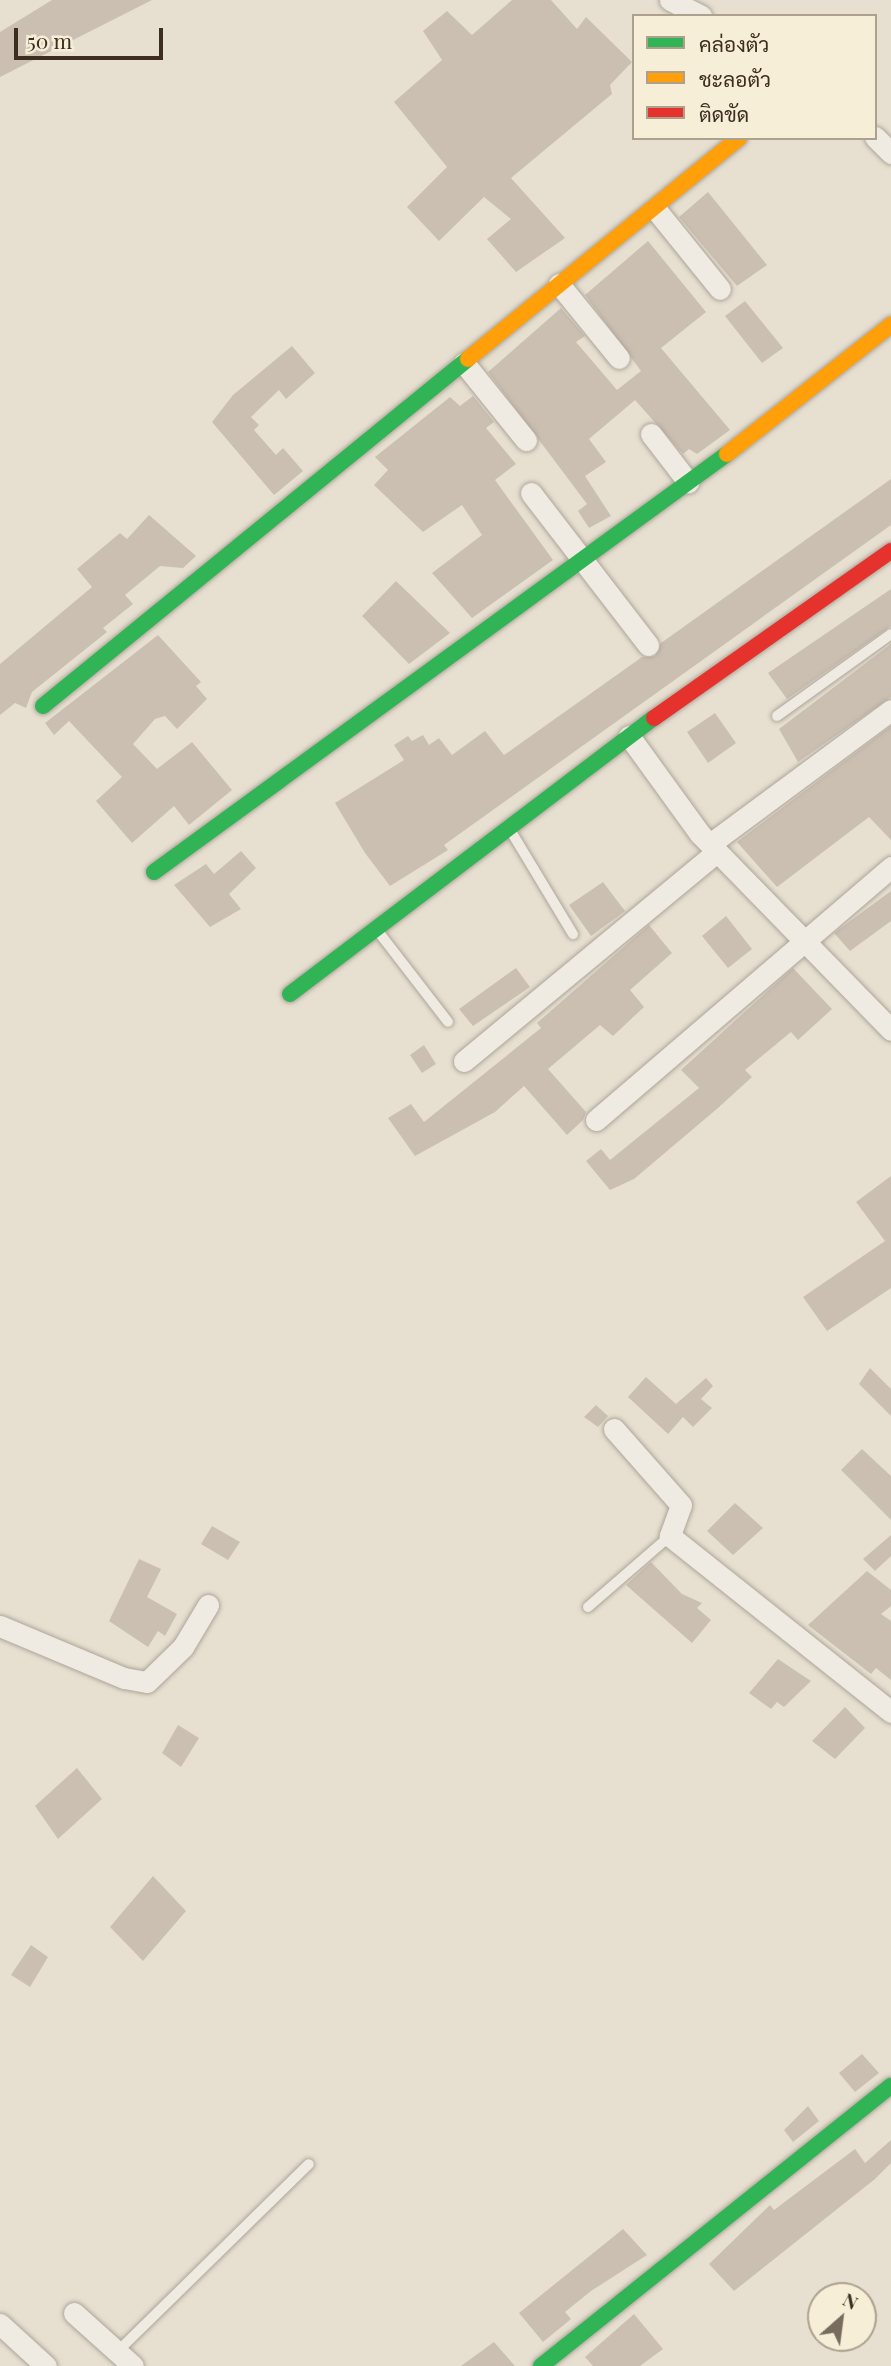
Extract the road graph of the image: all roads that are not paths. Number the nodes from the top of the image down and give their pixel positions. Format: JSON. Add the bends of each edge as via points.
{"nodes":[{"id":1,"x":670,"y":0,"type":"edge"},
{"id":2,"x":697,"y":14,"type":"edge"},
{"id":3,"x":877,"y":139,"type":"edge"},
{"id":4,"x":737,"y":140,"type":"edge"},
{"id":5,"x":891,"y":153,"type":"edge"},
{"id":6,"x":657,"y":211,"type":"junction"},
{"id":7,"x":559,"y":284,"type":"junction"},
{"id":8,"x":720,"y":289,"type":"dead end"},
{"id":9,"x":891,"y":325,"type":"edge"},
{"id":10,"x":619,"y":358,"type":"dead end"},
{"id":11,"x":464,"y":363,"type":"junction"},
{"id":12,"x":651,"y":434,"type":"dead end"},
{"id":13,"x":526,"y":440,"type":"dead end"},
{"id":14,"x":688,"y":482,"type":"junction"},
{"id":15,"x":531,"y":493,"type":"dead end"},
{"id":16,"x":891,"y":551,"type":"edge"},
{"id":17,"x":583,"y":558,"type":"junction"},
{"id":18,"x":891,"y":634,"type":"edge"},
{"id":19,"x":648,"y":645,"type":"dead end"},
{"id":20,"x":43,"y":706,"type":"dead end"},
{"id":21,"x":891,"y":710,"type":"edge"},
{"id":22,"x":777,"y":716,"type":"dead end"},
{"id":23,"x":629,"y":736,"type":"junction"},
{"id":24,"x":508,"y":826,"type":"junction"},
{"id":25,"x":714,"y":848,"type":"junction"},
{"id":26,"x":891,"y":867,"type":"edge"},
{"id":27,"x":154,"y":872,"type":"dead end"},
{"id":28,"x":375,"y":928,"type":"junction"},
{"id":29,"x":573,"y":934,"type":"dead end"},
{"id":30,"x":803,"y":941,"type":"junction"},
{"id":31,"x":290,"y":994,"type":"dead end"},
{"id":32,"x":448,"y":1022,"type":"dead end"},
{"id":33,"x":891,"y":1030,"type":"edge"},
{"id":34,"x":464,"y":1061,"type":"dead end"},
{"id":35,"x":596,"y":1120,"type":"dead end"},
{"id":36,"x":614,"y":1429,"type":"dead end"},
{"id":37,"x":670,"y":1536,"type":"junction"},
{"id":38,"x":208,"y":1605,"type":"dead end"},
{"id":39,"x":589,"y":1607,"type":"dead end"},
{"id":40,"x":0,"y":1626,"type":"edge"},
{"id":41,"x":891,"y":1712,"type":"edge"},
{"id":42,"x":891,"y":2085,"type":"edge"},
{"id":43,"x":309,"y":2164,"type":"dead end"},
{"id":44,"x":74,"y":2313,"type":"dead end"},
{"id":45,"x":0,"y":2324,"type":"edge"},
{"id":46,"x":126,"y":2359,"type":"edge"},
{"id":47,"x":46,"y":2366,"type":"edge"},
{"id":48,"x":541,"y":2366,"type":"edge"}],
"edges":[{"from":1,"to":2,"type":"street"},
{"from":3,"to":5,"type":"street"},
{"from":4,"to":6,"type":"street"},
{"from":6,"to":7,"type":"street"},
{"from":6,"to":8,"type":"street"},
{"from":7,"to":10,"type":"street"},
{"from":7,"to":11,"type":"street"},
{"from":9,"to":14,"type":"street"},
{"from":11,"to":13,"type":"street"},
{"from":11,"to":20,"type":"street"},
{"from":12,"to":14,"type":"street"},
{"from":14,"to":17,"type":"street"},
{"from":15,"to":17,"type":"street"},
{"from":16,"to":23,"type":"street"},
{"from":17,"to":19,"type":"street"},
{"from":17,"to":27,"type":"street"},
{"from":18,"to":22,"type":"lane"},
{"from":21,"to":25,"type":"street"},
{"from":23,"to":24,"type":"street"},
{"from":23,"to":25,"type":"street"},
{"from":24,"to":28,"type":"street"},
{"from":24,"to":29,"type":"lane"},
{"from":25,"to":30,"type":"street"},
{"from":25,"to":34,"type":"street"},
{"from":26,"to":30,"type":"street"},
{"from":28,"to":31,"type":"street"},
{"from":28,"to":32,"type":"lane"},
{"from":30,"to":33,"type":"street"},
{"from":30,"to":35,"type":"street"},
{"from":36,"to":37,"type":"street","via":[[681,1505]]},
{"from":37,"to":39,"type":"lane"},
{"from":37,"to":41,"type":"street"},
{"from":38,"to":40,"type":"street","via":[[183,1647],[148,1682],[124,1678]]},
{"from":42,"to":48,"type":"street"},
{"from":43,"to":46,"type":"lane"},
{"from":44,"to":46,"type":"street"},
{"from":45,"to":47,"type":"street"}]}
